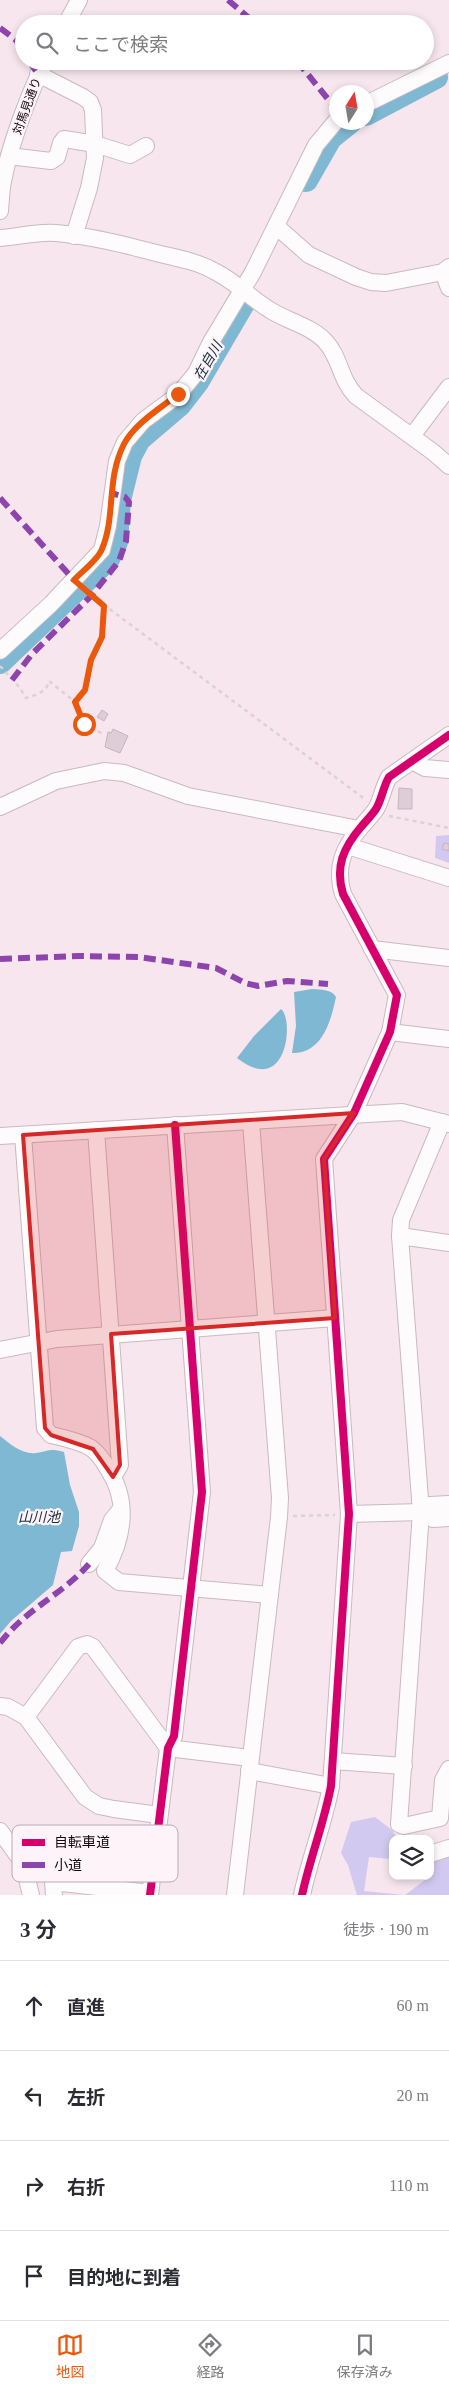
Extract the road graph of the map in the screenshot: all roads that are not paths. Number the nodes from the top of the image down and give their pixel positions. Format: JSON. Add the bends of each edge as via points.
{"nodes":[{"id":1,"x":79,"y":0,"type":"edge"},
{"id":2,"x":71,"y":15,"type":"edge"},
{"id":3,"x":449,"y":63,"type":"edge"},
{"id":4,"x":41,"y":70,"type":"edge"},
{"id":5,"x":45,"y":70,"type":"edge"},
{"id":6,"x":374,"y":100,"type":"edge"},
{"id":7,"x":329,"y":129,"type":"edge"},
{"id":8,"x":95,"y":144,"type":"junction"},
{"id":9,"x":146,"y":146,"type":"dead end"},
{"id":10,"x":9,"y":156,"type":"junction"},
{"id":11,"x":2,"y":176,"type":"edge"},
{"id":12,"x":0,"y":211,"type":"edge"},
{"id":13,"x":276,"y":226,"type":"junction"},
{"id":14,"x":74,"y":236,"type":"junction"},
{"id":15,"x":0,"y":238,"type":"edge"},
{"id":16,"x":446,"y":270,"type":"edge"},
{"id":17,"x":449,"y":288,"type":"edge"},
{"id":18,"x":243,"y":291,"type":"junction"},
{"id":19,"x":449,"y":387,"type":"edge"},
{"id":20,"x":412,"y":436,"type":"junction"},
{"id":21,"x":449,"y":466,"type":"edge"},
{"id":22,"x":0,"y":651,"type":"edge"},
{"id":23,"x":449,"y":734,"type":"edge"},
{"id":24,"x":412,"y":761,"type":"junction"},
{"id":25,"x":449,"y":770,"type":"edge"},
{"id":26,"x":0,"y":807,"type":"edge"},
{"id":27,"x":359,"y":829,"type":"junction"},
{"id":28,"x":348,"y":846,"type":"junction"},
{"id":29,"x":449,"y":878,"type":"edge"},
{"id":30,"x":372,"y":949,"type":"junction"},
{"id":31,"x":449,"y":958,"type":"edge"},
{"id":32,"x":390,"y":1032,"type":"junction"},
{"id":33,"x":449,"y":1039,"type":"edge"},
{"id":34,"x":354,"y":1113,"type":"junction"},
{"id":35,"x":251,"y":1122,"type":"junction"},
{"id":36,"x":446,"y":1123,"type":"edge"},
{"id":37,"x":175,"y":1125,"type":"junction"},
{"id":38,"x":96,"y":1130,"type":"junction"},
{"id":39,"x":23,"y":1135,"type":"junction"},
{"id":40,"x":0,"y":1136,"type":"edge"},
{"id":41,"x":400,"y":1236,"type":"junction"},
{"id":42,"x":449,"y":1242,"type":"edge"},
{"id":43,"x":335,"y":1318,"type":"junction"},
{"id":44,"x":267,"y":1323,"type":"junction"},
{"id":45,"x":189,"y":1328,"type":"junction"},
{"id":46,"x":112,"y":1334,"type":"junction"},
{"id":47,"x":38,"y":1341,"type":"junction"},
{"id":48,"x":0,"y":1350,"type":"edge"},
{"id":49,"x":113,"y":1477,"type":"junction"},
{"id":50,"x":449,"y":1504,"type":"edge"},
{"id":51,"x":121,"y":1508,"type":"junction"},
{"id":52,"x":421,"y":1512,"type":"junction"},
{"id":53,"x":348,"y":1514,"type":"junction"},
{"id":54,"x":449,"y":1518,"type":"edge"},
{"id":55,"x":89,"y":1564,"type":"dead end"},
{"id":56,"x":191,"y":1588,"type":"junction"},
{"id":57,"x":270,"y":1595,"type":"junction"},
{"id":58,"x":0,"y":1706,"type":"edge"},
{"id":59,"x":26,"y":1717,"type":"junction"},
{"id":60,"x":168,"y":1748,"type":"junction"},
{"id":61,"x":333,"y":1761,"type":"junction"},
{"id":62,"x":250,"y":1764,"type":"junction"},
{"id":63,"x":404,"y":1766,"type":"junction"},
{"id":64,"x":449,"y":1769,"type":"edge"},
{"id":65,"x":331,"y":1786,"type":"junction"},
{"id":66,"x":159,"y":1815,"type":"junction"},
{"id":67,"x":158,"y":1825,"type":"edge"},
{"id":68,"x":449,"y":1825,"type":"edge"},
{"id":69,"x":404,"y":1826,"type":"junction"},
{"id":70,"x":0,"y":1831,"type":"edge"},
{"id":71,"x":12,"y":1848,"type":"edge"},
{"id":72,"x":449,"y":1848,"type":"edge"},
{"id":73,"x":434,"y":1853,"type":"edge"},
{"id":74,"x":28,"y":1882,"type":"edge"},
{"id":75,"x":150,"y":1894,"type":"edge"},
{"id":76,"x":31,"y":1895,"type":"edge"},
{"id":77,"x":54,"y":1895,"type":"edge"},
{"id":78,"x":235,"y":1895,"type":"edge"},
{"id":79,"x":302,"y":1895,"type":"edge"}],
"edges":[{"from":1,"to":2,"type":"street"},
{"from":3,"to":6,"type":"street"},
{"from":4,"to":10,"type":"street","name":"対馬見通り"},
{"from":5,"to":8,"type":"street","via":[[90,102]]},
{"from":7,"to":13,"type":"street","via":[[316,145]]},
{"from":8,"to":9,"type":"street","via":[[130,155]]},
{"from":8,"to":10,"type":"street","via":[[64,139],[57,157],[51,161]]},
{"from":8,"to":14,"type":"street","via":[[89,188]]},
{"from":10,"to":11,"type":"street","name":"対馬見通り"},
{"from":11,"to":12,"type":"street","name":"対馬見通り"},
{"from":13,"to":16,"type":"street","via":[[309,255],[371,282]]},
{"from":13,"to":18,"type":"street"},
{"from":14,"to":15,"type":"street","via":[[55,232]]},
{"from":14,"to":18,"type":"street","via":[[188,261],[213,270]]},
{"from":16,"to":17,"type":"street"},
{"from":18,"to":20,"type":"street","via":[[325,342],[336,356],[346,386]]},
{"from":18,"to":22,"type":"street","via":[[196,373],[178,394],[143,421],[126,442],[117,461],[102,550]]},
{"from":19,"to":20,"type":"street"},
{"from":20,"to":21,"type":"street"},
{"from":23,"to":24,"type":"street"},
{"from":24,"to":25,"type":"street","via":[[425,768]]},
{"from":24,"to":27,"type":"street","via":[[389,777],[377,808]]},
{"from":26,"to":27,"type":"street","via":[[56,781],[104,771],[124,773],[188,796]]},
{"from":27,"to":28,"type":"street"},
{"from":28,"to":29,"type":"street"},
{"from":28,"to":30,"type":"street","via":[[339,863],[339,880]]},
{"from":30,"to":31,"type":"street"},
{"from":30,"to":32,"type":"street","via":[[397,995]]},
{"from":32,"to":33,"type":"street"},
{"from":32,"to":34,"type":"street"},
{"from":34,"to":35,"type":"street"},
{"from":34,"to":36,"type":"street","via":[[402,1112]]},
{"from":34,"to":43,"type":"street","via":[[324,1159]]},
{"from":35,"to":37,"type":"street"},
{"from":35,"to":44,"type":"street"},
{"from":36,"to":41,"type":"street","via":[[401,1220]]},
{"from":37,"to":38,"type":"street"},
{"from":37,"to":45,"type":"street"},
{"from":38,"to":39,"type":"street"},
{"from":38,"to":46,"type":"street"},
{"from":39,"to":40,"type":"street"},
{"from":39,"to":47,"type":"street"},
{"from":41,"to":42,"type":"street"},
{"from":41,"to":52,"type":"street"},
{"from":43,"to":44,"type":"street"},
{"from":43,"to":53,"type":"street"},
{"from":44,"to":45,"type":"street"},
{"from":44,"to":57,"type":"street","via":[[279,1516]]},
{"from":45,"to":46,"type":"street"},
{"from":45,"to":56,"type":"street","via":[[202,1492]]},
{"from":46,"to":47,"type":"street"},
{"from":46,"to":49,"type":"street","via":[[120,1465]]},
{"from":47,"to":48,"type":"street"},
{"from":47,"to":49,"type":"street","via":[[45,1428],[51,1435],[93,1449]]},
{"from":49,"to":51,"type":"street","via":[[120,1494]]},
{"from":50,"to":52,"type":"street","via":[[430,1505]]},
{"from":51,"to":55,"type":"street","via":[[112,1520],[102,1548]]},
{"from":51,"to":56,"type":"street","via":[[120,1536],[105,1571],[119,1582]]},
{"from":52,"to":53,"type":"street"},
{"from":52,"to":54,"type":"street","via":[[434,1519]]},
{"from":52,"to":63,"type":"street"},
{"from":53,"to":61,"type":"street"},
{"from":56,"to":57,"type":"street"},
{"from":56,"to":60,"type":"street","via":[[174,1736]]},
{"from":57,"to":62,"type":"street"},
{"from":58,"to":59,"type":"street"},
{"from":59,"to":60,"type":"street","via":[[78,1647],[87,1644],[93,1647]]},
{"from":59,"to":66,"type":"street","via":[[84,1797],[99,1806]]},
{"from":60,"to":62,"type":"street"},
{"from":60,"to":66,"type":"street"},
{"from":61,"to":63,"type":"street"},
{"from":61,"to":65,"type":"street"},
{"from":62,"to":65,"type":"street"},
{"from":62,"to":78,"type":"street"},
{"from":63,"to":69,"type":"street","via":[[399,1824]]},
{"from":64,"to":69,"type":"street","via":[[443,1780],[440,1818]]},
{"from":65,"to":79,"type":"street","via":[[326,1818]]},
{"from":66,"to":67,"type":"street"},
{"from":68,"to":69,"type":"street","via":[[406,1835]]},
{"from":70,"to":71,"type":"street"},
{"from":72,"to":73,"type":"street"},
{"from":74,"to":76,"type":"street"},
{"from":75,"to":77,"type":"street","via":[[53,1882]]}]}
